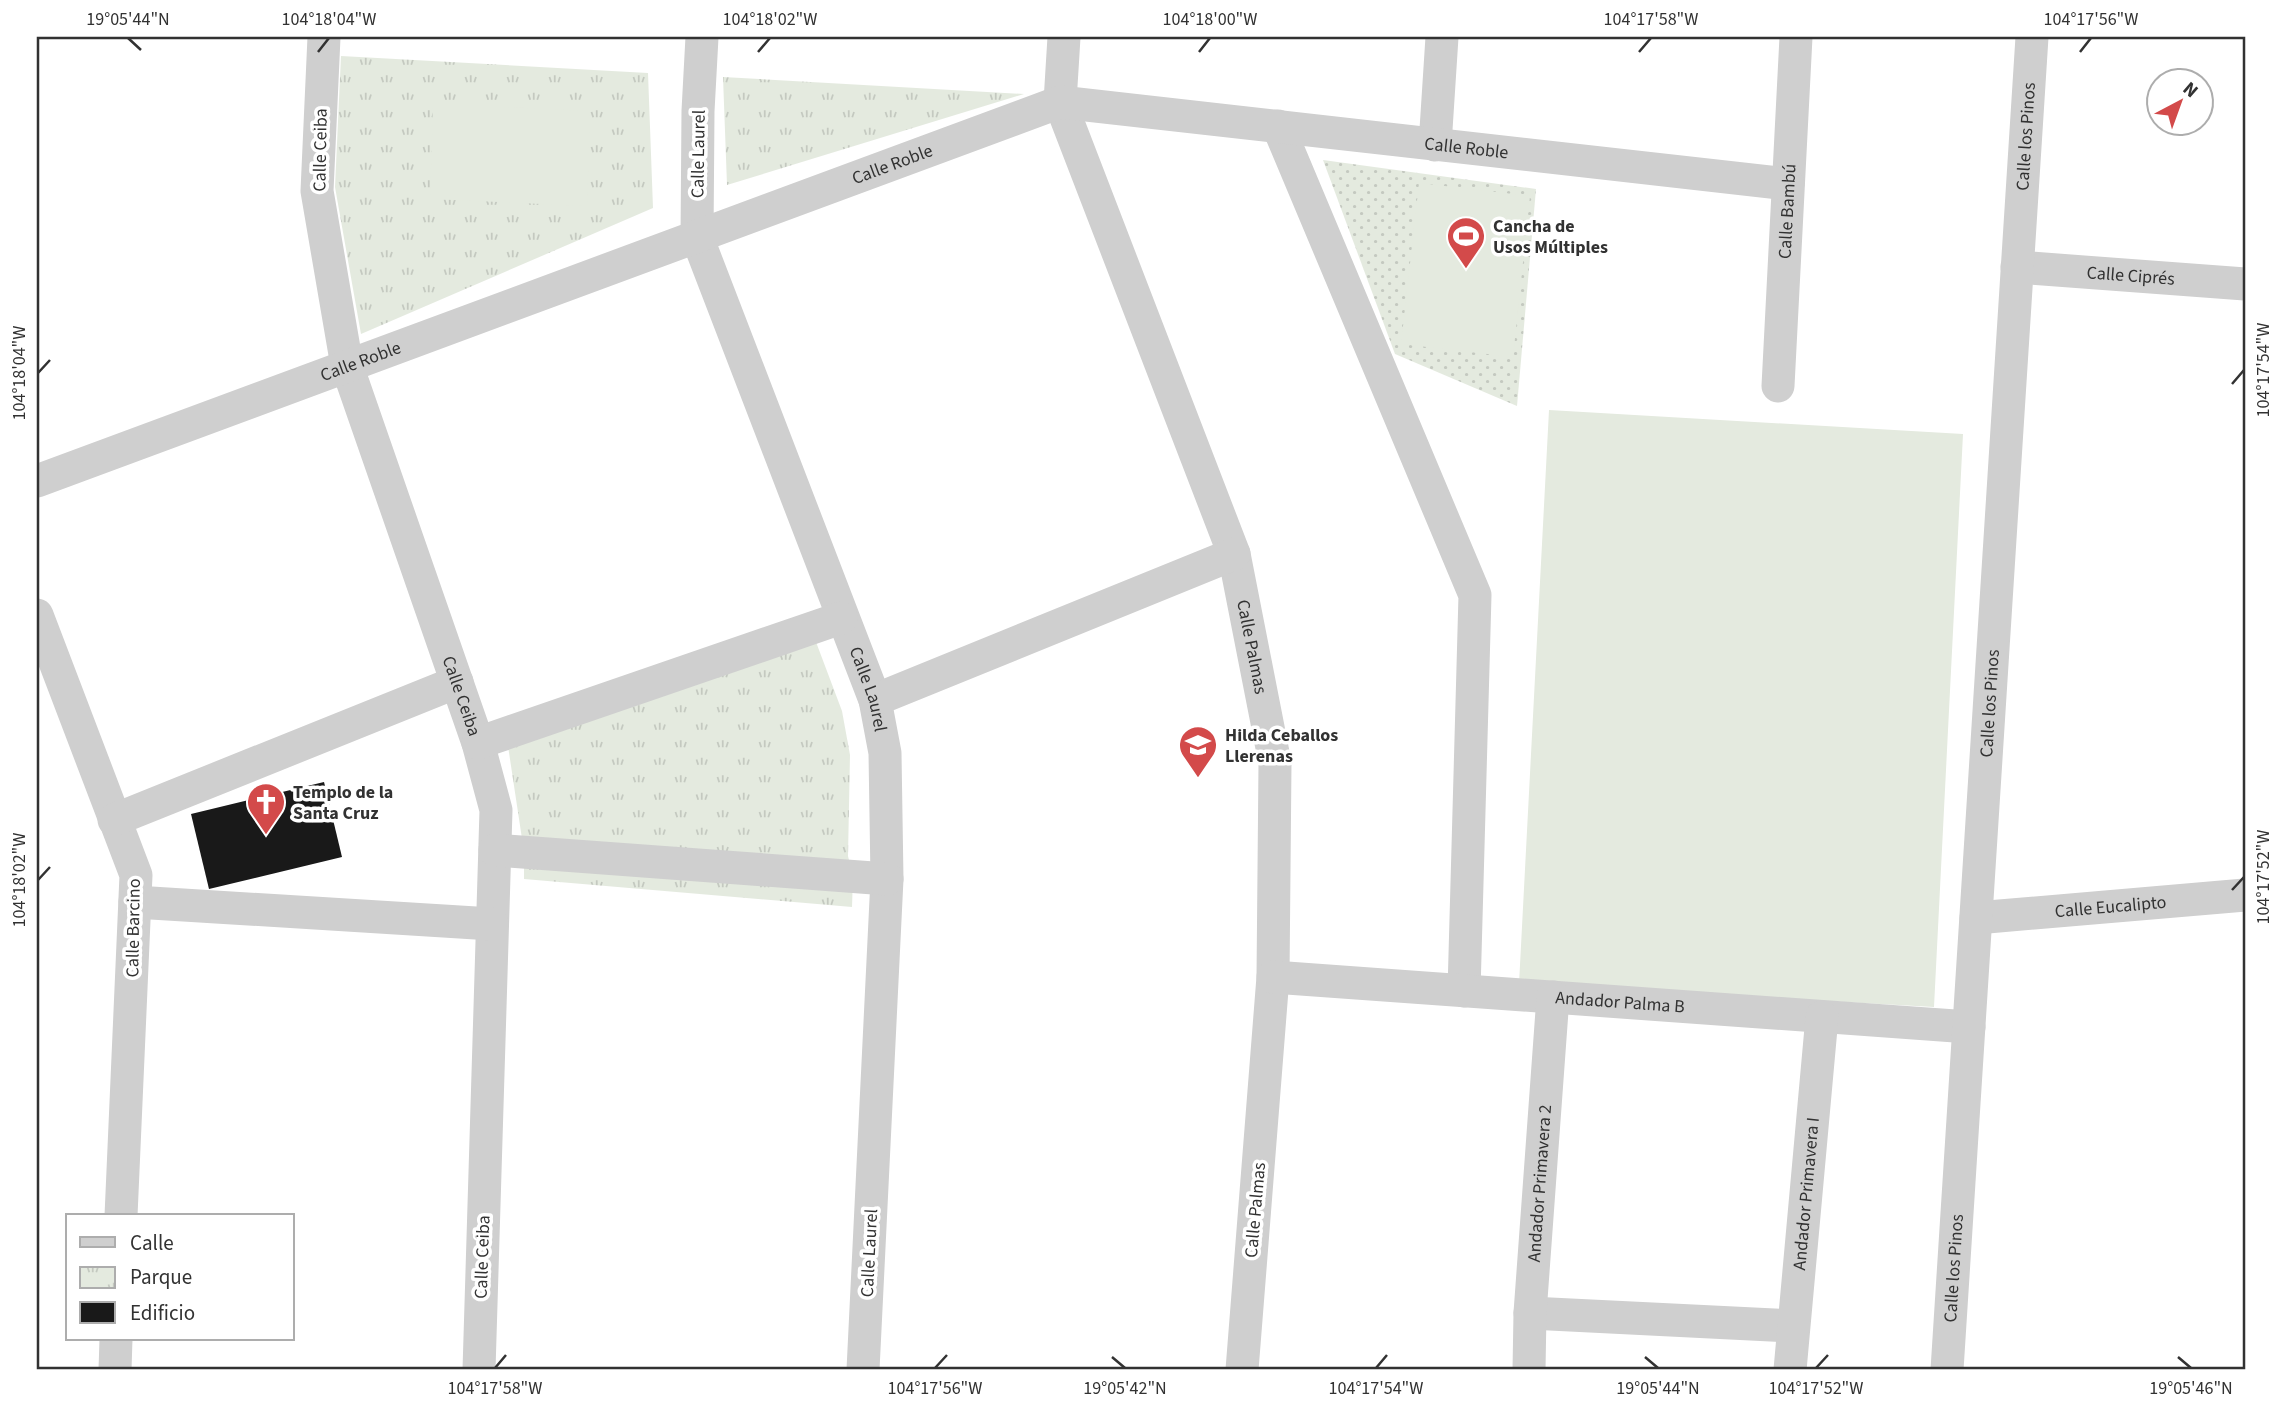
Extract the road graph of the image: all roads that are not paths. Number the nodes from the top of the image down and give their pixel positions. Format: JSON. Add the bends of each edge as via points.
{"nodes":[{"id":1,"x":324,"y":37,"type":"edge"},
{"id":2,"x":702,"y":37,"type":"edge"},
{"id":3,"x":1064,"y":37,"type":"edge"},
{"id":4,"x":1442,"y":37,"type":"edge"},
{"id":5,"x":1796,"y":37,"type":"edge"},
{"id":6,"x":2032,"y":37,"type":"edge"},
{"id":7,"x":1060,"y":102,"type":"junction"},
{"id":8,"x":1278,"y":126,"type":"junction"},
{"id":9,"x":1435,"y":145,"type":"junction"},
{"id":10,"x":1788,"y":184,"type":"junction"},
{"id":11,"x":697,"y":237,"type":"junction"},
{"id":12,"x":2017,"y":267,"type":"junction"},
{"id":13,"x":2245,"y":284,"type":"edge"},
{"id":14,"x":347,"y":366,"type":"junction"},
{"id":15,"x":1777,"y":386,"type":"dead end"},
{"id":16,"x":37,"y":481,"type":"edge"},
{"id":17,"x":1234,"y":554,"type":"junction"},
{"id":18,"x":37,"y":615,"type":"edge"},
{"id":19,"x":841,"y":618,"type":"junction"},
{"id":20,"x":457,"y":682,"type":"junction"},
{"id":21,"x":875,"y":700,"type":"junction"},
{"id":22,"x":478,"y":743,"type":"junction"},
{"id":23,"x":114,"y":820,"type":"junction"},
{"id":24,"x":495,"y":850,"type":"junction"},
{"id":25,"x":887,"y":879,"type":"junction"},
{"id":26,"x":2245,"y":895,"type":"edge"},
{"id":27,"x":135,"y":902,"type":"junction"},
{"id":28,"x":1976,"y":918,"type":"junction"},
{"id":29,"x":492,"y":924,"type":"junction"},
{"id":30,"x":1273,"y":977,"type":"junction"},
{"id":31,"x":1464,"y":990,"type":"junction"},
{"id":32,"x":1553,"y":997,"type":"junction"},
{"id":33,"x":1822,"y":1017,"type":"junction"},
{"id":34,"x":1969,"y":1027,"type":"junction"},
{"id":35,"x":121,"y":1214,"type":"edge"},
{"id":36,"x":1530,"y":1313,"type":"junction"},
{"id":37,"x":1793,"y":1326,"type":"junction"},
{"id":38,"x":116,"y":1340,"type":"edge"},
{"id":39,"x":115,"y":1370,"type":"edge"},
{"id":40,"x":479,"y":1370,"type":"edge"},
{"id":41,"x":863,"y":1370,"type":"edge"},
{"id":42,"x":1242,"y":1370,"type":"edge"},
{"id":43,"x":1529,"y":1370,"type":"edge"},
{"id":44,"x":1790,"y":1370,"type":"edge"},
{"id":45,"x":1947,"y":1370,"type":"edge"}],
"edges":[{"from":1,"to":14,"type":"street","name":"Calle Ceiba","via":[[317,191]]},
{"from":2,"to":11,"type":"street","name":"Calle Laurel"},
{"from":3,"to":7,"type":"street","name":"Calle Palmas"},
{"from":4,"to":9,"type":"street"},
{"from":5,"to":10,"type":"street","name":"Calle Bambú"},
{"from":6,"to":12,"type":"street","name":"Calle los Pinos"},
{"from":7,"to":8,"type":"street","name":"Calle Roble"},
{"from":7,"to":11,"type":"street","name":"Calle Roble"},
{"from":7,"to":17,"type":"street","name":"Calle Palmas"},
{"from":8,"to":9,"type":"street","name":"Calle Roble"},
{"from":8,"to":31,"type":"street","via":[[1475,595]]},
{"from":9,"to":10,"type":"street","name":"Calle Roble"},
{"from":10,"to":15,"type":"street","name":"Calle Bambú"},
{"from":11,"to":14,"type":"street","name":"Calle Roble"},
{"from":11,"to":19,"type":"street","name":"Calle Laurel"},
{"from":12,"to":13,"type":"street","name":"Calle Ciprés"},
{"from":12,"to":28,"type":"street","name":"Calle los Pinos"},
{"from":14,"to":16,"type":"street","name":"Calle Roble"},
{"from":14,"to":20,"type":"street","name":"Calle Ceiba"},
{"from":17,"to":21,"type":"street"},
{"from":17,"to":30,"type":"street","name":"Calle Palmas","via":[[1275,763]]},
{"from":18,"to":23,"type":"street","name":"Calle Barcino"},
{"from":19,"to":21,"type":"street","name":"Calle Laurel"},
{"from":19,"to":22,"type":"street"},
{"from":20,"to":22,"type":"street","name":"Calle Ceiba"},
{"from":20,"to":23,"type":"street"},
{"from":21,"to":25,"type":"street","name":"Calle Laurel","via":[[885,753]]},
{"from":22,"to":24,"type":"street","name":"Calle Ceiba","via":[[496,810]]},
{"from":23,"to":27,"type":"street","name":"Calle Barcino","via":[[136,875]]},
{"from":24,"to":25,"type":"street"},
{"from":24,"to":29,"type":"street","name":"Calle Ceiba"},
{"from":25,"to":41,"type":"street","name":"Calle Laurel"},
{"from":26,"to":28,"type":"street","name":"Calle Eucalipto"},
{"from":27,"to":29,"type":"street"},
{"from":27,"to":35,"type":"street","name":"Calle Barcino"},
{"from":28,"to":34,"type":"street","name":"Calle los Pinos"},
{"from":29,"to":40,"type":"street","name":"Calle Ceiba"},
{"from":30,"to":31,"type":"street","name":"Andador Palma B"},
{"from":30,"to":42,"type":"street","name":"Calle Palmas"},
{"from":31,"to":32,"type":"street","name":"Andador Palma B"},
{"from":32,"to":33,"type":"street","name":"Andador Palma B"},
{"from":32,"to":36,"type":"street","name":"Andador Primavera 2"},
{"from":33,"to":34,"type":"street","name":"Andador Palma B"},
{"from":33,"to":37,"type":"street","name":"Andador Primavera I"},
{"from":34,"to":45,"type":"street","name":"Calle los Pinos"},
{"from":36,"to":37,"type":"street"},
{"from":36,"to":43,"type":"street","name":"Andador Primavera 2"},
{"from":37,"to":44,"type":"street","name":"Andador Primavera I"},
{"from":38,"to":39,"type":"street"}]}
